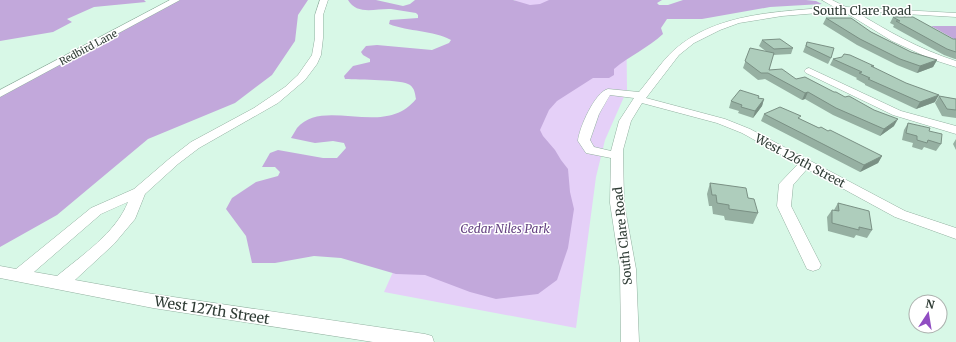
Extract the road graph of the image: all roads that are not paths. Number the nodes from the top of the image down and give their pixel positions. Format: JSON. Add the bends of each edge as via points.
{"nodes":[{"id":1,"x":176,"y":0,"type":"edge"},
{"id":2,"x":324,"y":0,"type":"edge"},
{"id":3,"x":826,"y":0,"type":"edge"},
{"id":4,"x":836,"y":0,"type":"edge"},
{"id":5,"x":845,"y":9,"type":"junction"},
{"id":6,"x":956,"y":15,"type":"edge"},
{"id":7,"x":956,"y":64,"type":"edge"},
{"id":8,"x":809,"y":71,"type":"dead end"},
{"id":9,"x":0,"y":94,"type":"edge"},
{"id":10,"x":641,"y":98,"type":"junction"},
{"id":11,"x":956,"y":130,"type":"edge"},
{"id":12,"x":617,"y":156,"type":"junction"},
{"id":13,"x":806,"y":163,"type":"junction"},
{"id":14,"x":139,"y":192,"type":"junction"},
{"id":15,"x":956,"y":234,"type":"edge"},
{"id":16,"x":813,"y":265,"type":"dead end"},
{"id":17,"x":0,"y":272,"type":"edge"},
{"id":18,"x":20,"y":275,"type":"junction"},
{"id":19,"x":61,"y":283,"type":"junction"},
{"id":20,"x":425,"y":342,"type":"edge"},
{"id":21,"x":630,"y":342,"type":"edge"}],
"edges":[{"from":1,"to":9,"type":"street","name":"Redbird Lane"},
{"from":2,"to":14,"type":"street","via":[[319,14],[319,50],[312,65],[280,96],[194,146]]},
{"from":3,"to":5,"type":"street"},
{"from":4,"to":5,"type":"street","via":[[846,6]]},
{"from":5,"to":6,"type":"street","name":"South Clare Road","via":[[906,10]]},
{"from":5,"to":7,"type":"street","via":[[895,39]]},
{"from":5,"to":10,"type":"street","name":"South Clare Road","via":[[763,16],[717,28],[691,41],[676,53]]},
{"from":8,"to":11,"type":"street","via":[[897,113]]},
{"from":10,"to":12,"type":"street","name":"South Clare Road","via":[[625,121]]},
{"from":10,"to":12,"type":"street","name":"West 126th Street","via":[[608,92],[601,99],[586,130],[584,141],[587,148]]},
{"from":10,"to":13,"type":"street","name":"West 126th Street","via":[[746,131]]},
{"from":12,"to":21,"type":"street","name":"South Clare Road","via":[[617,203],[628,269]]},
{"from":13,"to":15,"type":"street","name":"West 126th Street","via":[[900,214]]},
{"from":13,"to":16,"type":"street","via":[[786,184],[784,206]]},
{"from":14,"to":18,"type":"street","via":[[96,211]]},
{"from":14,"to":19,"type":"street","via":[[130,216]]},
{"from":17,"to":18,"type":"street","name":"West 127th Street"},
{"from":18,"to":19,"type":"street","name":"West 127th Street"},
{"from":19,"to":20,"type":"street","name":"West 127th Street","via":[[153,301]]}]}
